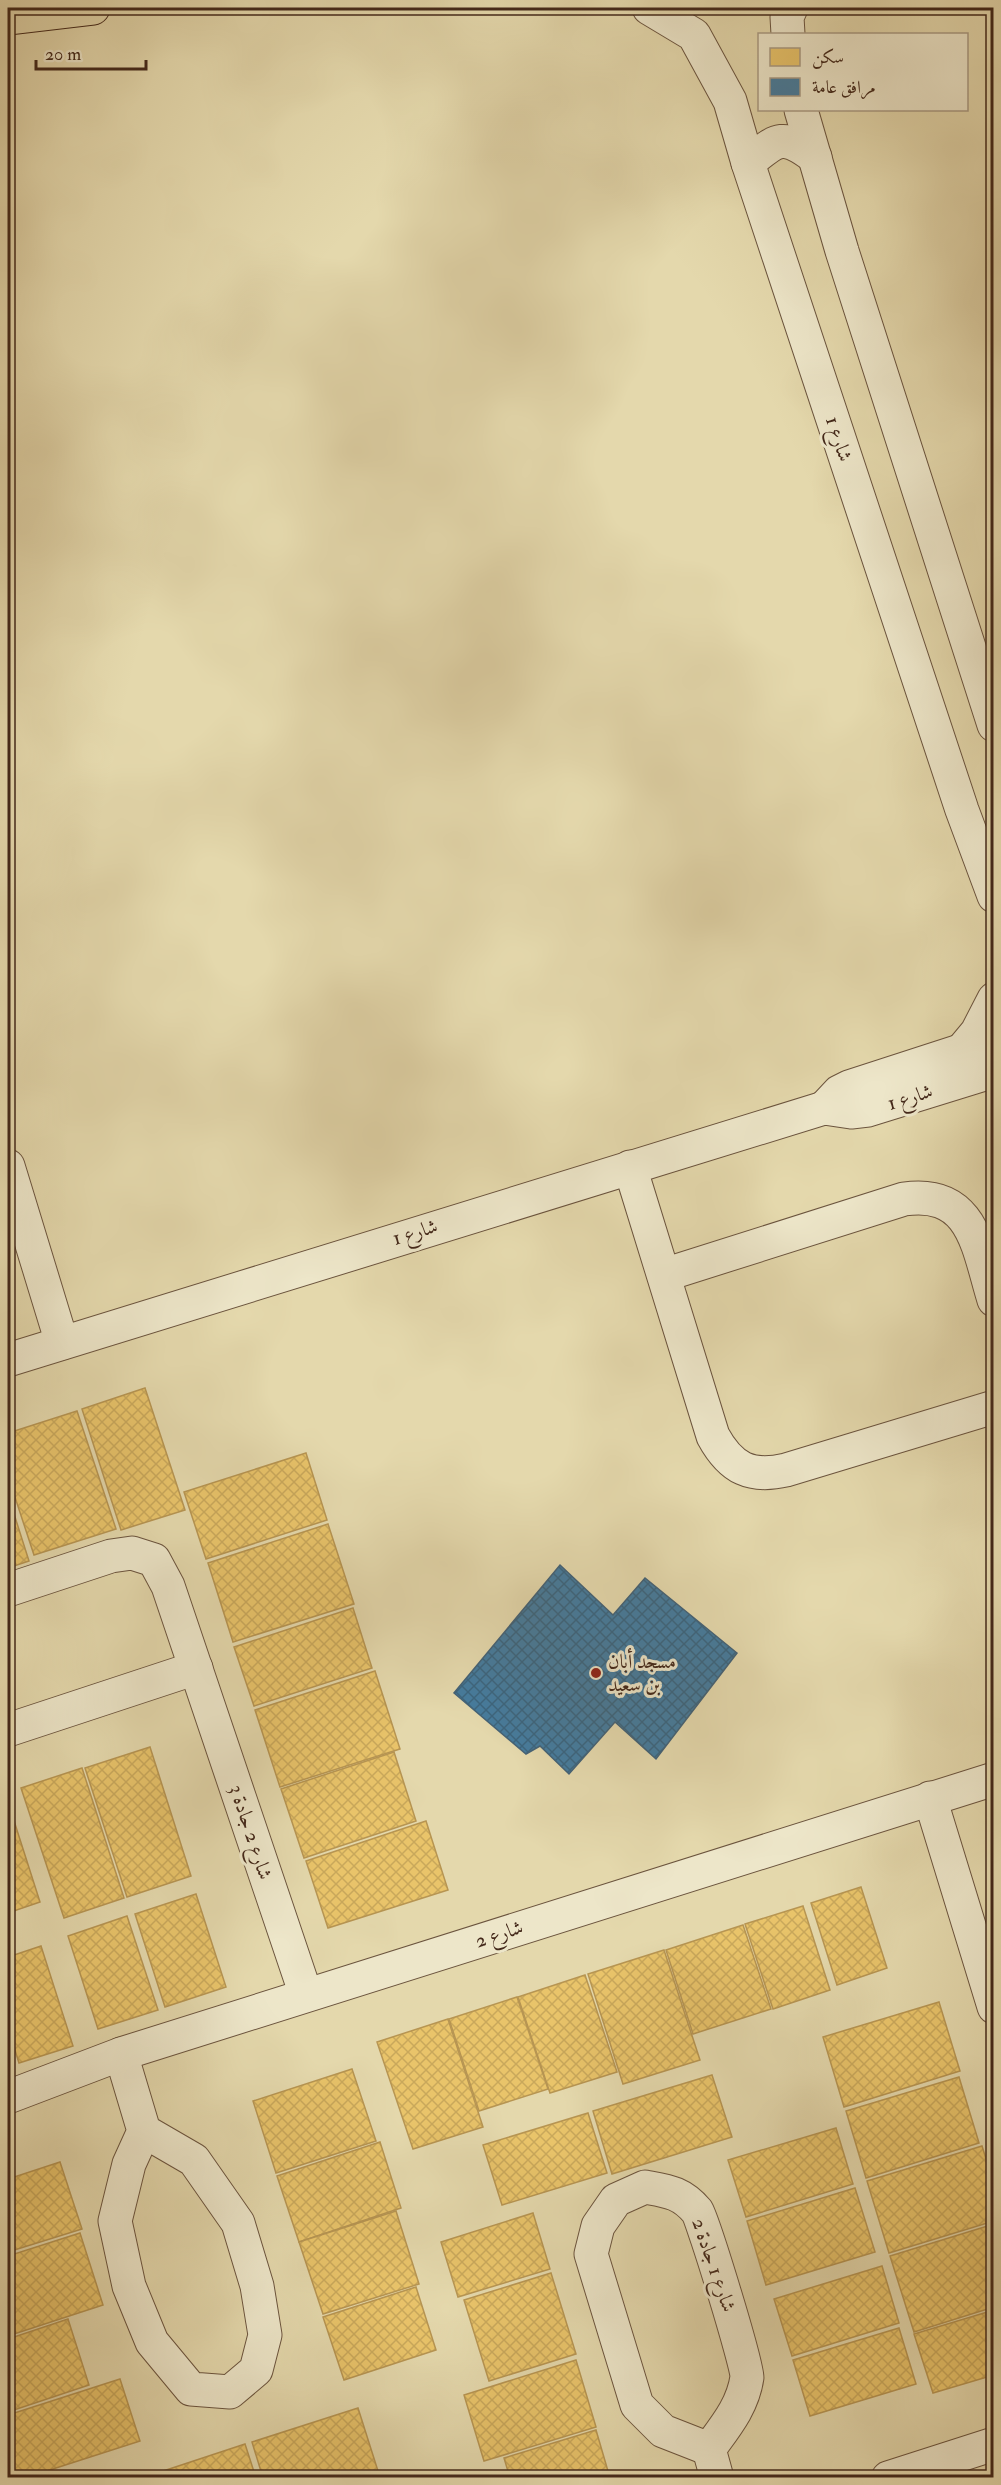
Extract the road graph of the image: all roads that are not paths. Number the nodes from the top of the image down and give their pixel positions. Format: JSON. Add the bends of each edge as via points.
{"nodes":[{"id":1,"x":93,"y":8,"type":"edge"},
{"id":2,"x":650,"y":8,"type":"edge"},
{"id":3,"x":791,"y":8,"type":"edge"},
{"id":4,"x":8,"y":18,"type":"edge"},
{"id":5,"x":788,"y":33,"type":"edge"},
{"id":6,"x":801,"y":111,"type":"edge"},
{"id":7,"x":815,"y":157,"type":"junction"},
{"id":8,"x":748,"y":163,"type":"junction"},
{"id":9,"x":993,"y":725,"type":"edge"},
{"id":10,"x":993,"y":896,"type":"edge"},
{"id":11,"x":993,"y":999,"type":"edge"},
{"id":12,"x":993,"y":1040,"type":"edge"},
{"id":13,"x":962,"y":1050,"type":"junction"},
{"id":14,"x":993,"y":1071,"type":"edge"},
{"id":15,"x":824,"y":1108,"type":"junction"},
{"id":16,"x":8,"y":1166,"type":"edge"},
{"id":17,"x":630,"y":1167,"type":"junction"},
{"id":18,"x":664,"y":1275,"type":"junction"},
{"id":19,"x":993,"y":1300,"type":"edge"},
{"id":20,"x":62,"y":1343,"type":"junction"},
{"id":21,"x":8,"y":1360,"type":"edge"},
{"id":22,"x":993,"y":1407,"type":"edge"},
{"id":23,"x":8,"y":1590,"type":"edge"},
{"id":24,"x":196,"y":1668,"type":"junction"},
{"id":25,"x":8,"y":1730,"type":"edge"},
{"id":26,"x":993,"y":1779,"type":"edge"},
{"id":27,"x":930,"y":1798,"type":"junction"},
{"id":28,"x":306,"y":1995,"type":"junction"},
{"id":29,"x":993,"y":2007,"type":"edge"},
{"id":30,"x":121,"y":2054,"type":"junction"},
{"id":31,"x":8,"y":2097,"type":"edge"},
{"id":32,"x":144,"y":2131,"type":"junction"},
{"id":33,"x":993,"y":2444,"type":"edge"},
{"id":34,"x":713,"y":2463,"type":"edge"},
{"id":35,"x":888,"y":2478,"type":"edge"}],
"edges":[{"from":1,"to":4,"type":"main road"},
{"from":2,"to":8,"type":"street","name":"شارع 1","via":[[694,34],[730,101]]},
{"from":3,"to":5,"type":"street"},
{"from":6,"to":7,"type":"street"},
{"from":7,"to":8,"type":"street","via":[[794,142],[772,143]]},
{"from":7,"to":9,"type":"street"},
{"from":8,"to":10,"type":"street","name":"شارع 1"},
{"from":11,"to":13,"type":"street","via":[[977,1032]]},
{"from":12,"to":13,"type":"street","name":"شارع 1"},
{"from":13,"to":15,"type":"street","name":"شارع 1","via":[[849,1087]]},
{"from":14,"to":15,"type":"street","name":"شارع 1","via":[[868,1110]]},
{"from":15,"to":17,"type":"street","name":"شارع 1"},
{"from":16,"to":20,"type":"street"},
{"from":17,"to":18,"type":"street"},
{"from":17,"to":20,"type":"street","name":"شارع 1"},
{"from":18,"to":19,"type":"street","via":[[919,1197],[950,1204],[962,1214],[971,1227]]},
{"from":18,"to":22,"type":"street","via":[[713,1436],[722,1452],[751,1472],[769,1474],[786,1470]]},
{"from":20,"to":21,"type":"street","name":"شارع 1"},
{"from":23,"to":24,"type":"street","name":"شارع 2 جادة 3","via":[[111,1556],[132,1553],[154,1560],[168,1586]]},
{"from":24,"to":25,"type":"street"},
{"from":24,"to":28,"type":"street","name":"شارع 2 جادة 3"},
{"from":26,"to":27,"type":"street","name":"شارع 2"},
{"from":27,"to":28,"type":"street","name":"شارع 2"},
{"from":27,"to":29,"type":"street"},
{"from":28,"to":30,"type":"street","name":"شارع 2"},
{"from":30,"to":31,"type":"street","name":"شارع 2"},
{"from":30,"to":32,"type":"street"},
{"from":32,"to":32,"type":"street","via":[[195,2160],[238,2223],[257,2286],[265,2335],[256,2370],[230,2392],[191,2389],[152,2342],[129,2286],[115,2221],[129,2164]]},
{"from":33,"to":35,"type":"street"},
{"from":34,"to":34,"type":"street","name":"شارع 1 جادة 2","via":[[663,2431],[637,2405],[591,2254],[598,2226],[616,2200],[645,2187],[678,2193],[698,2212],[747,2375],[739,2407]]}]}
